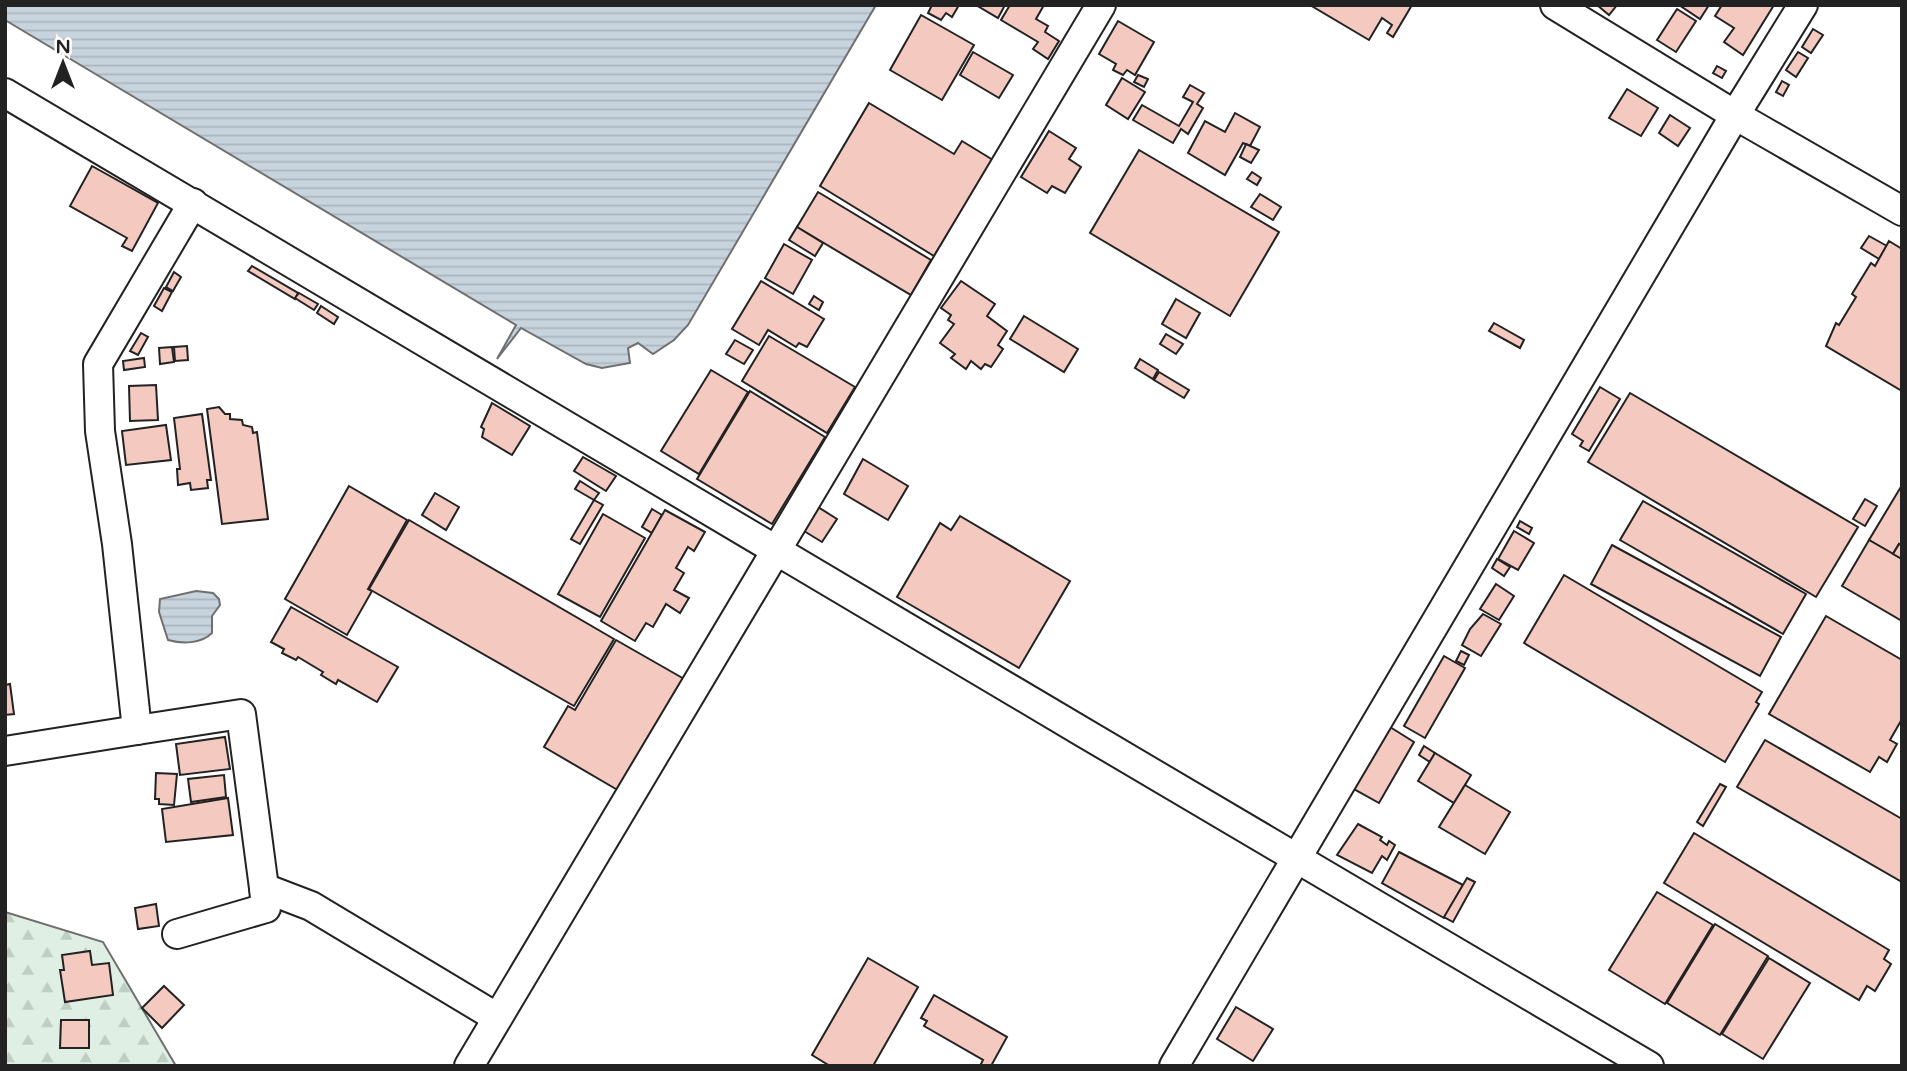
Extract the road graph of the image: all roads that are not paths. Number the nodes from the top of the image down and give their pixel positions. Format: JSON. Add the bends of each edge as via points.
{"nodes":[{"id":1,"x":1101,"y":5,"type":"edge"},
{"id":2,"x":1555,"y":5,"type":"edge"},
{"id":3,"x":1803,"y":5,"type":"edge"},
{"id":4,"x":5,"y":93,"type":"edge"},
{"id":5,"x":1735,"y":116,"type":"junction"},
{"id":6,"x":193,"y":203,"type":"junction"},
{"id":7,"x":1902,"y":211,"type":"edge"},
{"id":8,"x":776,"y":548,"type":"junction"},
{"id":9,"x":137,"y":730,"type":"junction"},
{"id":10,"x":5,"y":751,"type":"edge"},
{"id":11,"x":1294,"y":859,"type":"junction"},
{"id":12,"x":264,"y":888,"type":"junction"},
{"id":13,"x":177,"y":934,"type":"dead end"},
{"id":14,"x":496,"y":1017,"type":"junction"},
{"id":15,"x":469,"y":1066,"type":"edge"},
{"id":16,"x":1174,"y":1066,"type":"edge"},
{"id":17,"x":1649,"y":1066,"type":"edge"}],
"edges":[{"from":1,"to":8,"type":"street"},
{"from":2,"to":5,"type":"street"},
{"from":3,"to":5,"type":"street"},
{"from":4,"to":6,"type":"street"},
{"from":5,"to":7,"type":"street"},
{"from":5,"to":11,"type":"street"},
{"from":6,"to":8,"type":"street"},
{"from":6,"to":9,"type":"street","via":[[99,364],[100,431]]},
{"from":8,"to":11,"type":"street"},
{"from":8,"to":14,"type":"street"},
{"from":9,"to":10,"type":"street"},
{"from":9,"to":12,"type":"street","via":[[240,714]]},
{"from":11,"to":16,"type":"street"},
{"from":11,"to":17,"type":"street"},
{"from":12,"to":13,"type":"street","via":[[266,908]]},
{"from":12,"to":14,"type":"street","via":[[311,906]]},
{"from":14,"to":15,"type":"street"}]}
